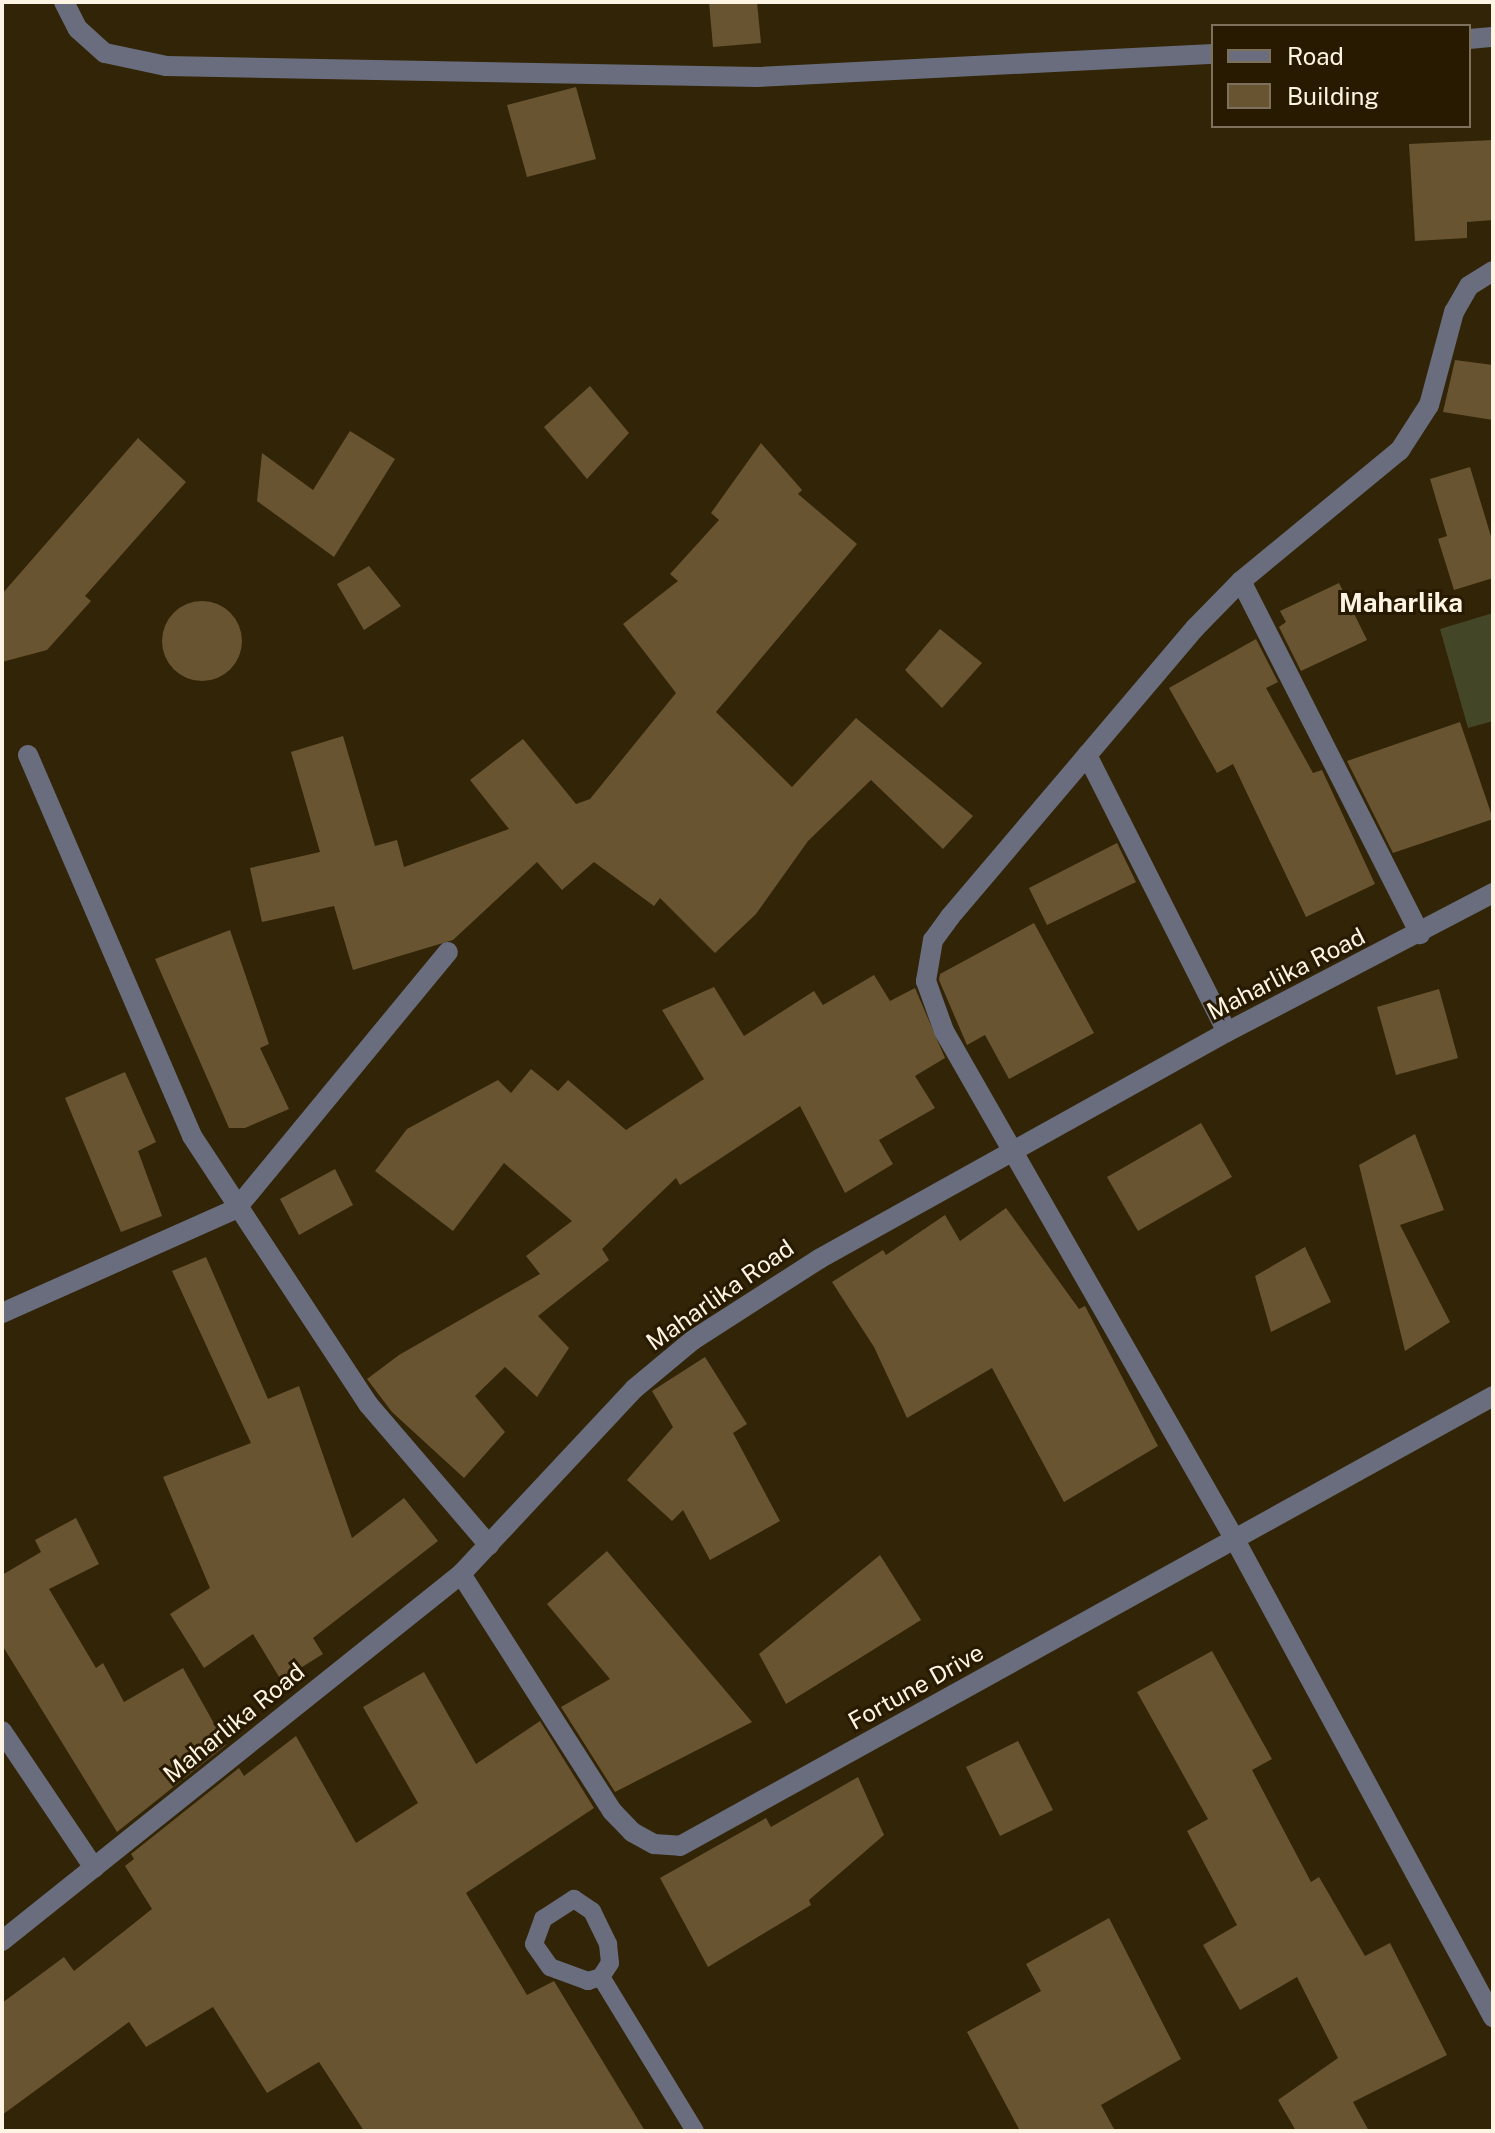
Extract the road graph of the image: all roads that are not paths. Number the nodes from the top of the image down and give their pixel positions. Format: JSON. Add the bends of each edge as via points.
{"nodes":[{"id":1,"x":64,"y":2,"type":"edge"},
{"id":2,"x":1493,"y":37,"type":"edge"},
{"id":3,"x":1471,"y":39,"type":"edge"},
{"id":4,"x":1211,"y":54,"type":"edge"},
{"id":5,"x":1493,"y":271,"type":"edge"},
{"id":6,"x":1241,"y":581,"type":"junction"},
{"id":7,"x":28,"y":755,"type":"dead end"},
{"id":8,"x":1087,"y":755,"type":"junction"},
{"id":9,"x":1493,"y":893,"type":"edge"},
{"id":10,"x":1420,"y":934,"type":"junction"},
{"id":11,"x":448,"y":952,"type":"dead end"},
{"id":12,"x":1227,"y":1032,"type":"junction"},
{"id":13,"x":1016,"y":1154,"type":"junction"},
{"id":14,"x":236,"y":1209,"type":"junction"},
{"id":15,"x":2,"y":1313,"type":"edge"},
{"id":16,"x":1493,"y":1396,"type":"edge"},
{"id":17,"x":1234,"y":1538,"type":"junction"},
{"id":18,"x":489,"y":1545,"type":"junction"},
{"id":19,"x":461,"y":1574,"type":"junction"},
{"id":20,"x":2,"y":1731,"type":"edge"},
{"id":21,"x":94,"y":1868,"type":"junction"},
{"id":22,"x":2,"y":1941,"type":"edge"},
{"id":23,"x":601,"y":1977,"type":"junction"},
{"id":24,"x":1493,"y":2017,"type":"edge"},
{"id":25,"x":695,"y":2131,"type":"edge"}],
"edges":[{"from":1,"to":4,"type":"street","via":[[78,29],[105,53],[166,66],[757,77]]},
{"from":2,"to":3,"type":"street"},
{"from":5,"to":6,"type":"street","via":[[1469,286],[1454,312],[1429,405],[1400,450]]},
{"from":6,"to":8,"type":"street"},
{"from":6,"to":10,"type":"street"},
{"from":7,"to":14,"type":"street","via":[[192,1136]]},
{"from":8,"to":12,"type":"street"},
{"from":8,"to":13,"type":"street","via":[[950,917],[933,940],[926,962],[926,981],[944,1031]]},
{"from":9,"to":10,"type":"street","name":"Maharlika Road"},
{"from":10,"to":12,"type":"street","name":"Maharlika Road"},
{"from":11,"to":14,"type":"street"},
{"from":12,"to":13,"type":"street","name":"Maharlika Road"},
{"from":13,"to":17,"type":"street"},
{"from":13,"to":18,"type":"street","name":"Maharlika Road","via":[[819,1259],[693,1340],[634,1389]]},
{"from":14,"to":15,"type":"street"},
{"from":14,"to":18,"type":"street","via":[[368,1404]]},
{"from":16,"to":17,"type":"street","name":"Fortune Drive"},
{"from":17,"to":19,"type":"street","name":"Fortune Drive","via":[[680,1846],[654,1844],[632,1832],[612,1811]]},
{"from":17,"to":24,"type":"street"},
{"from":18,"to":19,"type":"street","name":"Maharlika Road"},
{"from":19,"to":21,"type":"street","name":"Maharlika Road"},
{"from":20,"to":21,"type":"street"},
{"from":21,"to":22,"type":"street","name":"Maharlika Road"},
{"from":23,"to":23,"type":"lane","via":[[610,1963],[608,1944],[592,1911],[574,1899],[566,1901],[543,1919],[534,1944],[550,1967],[588,1981]]},
{"from":23,"to":25,"type":"lane"}]}
